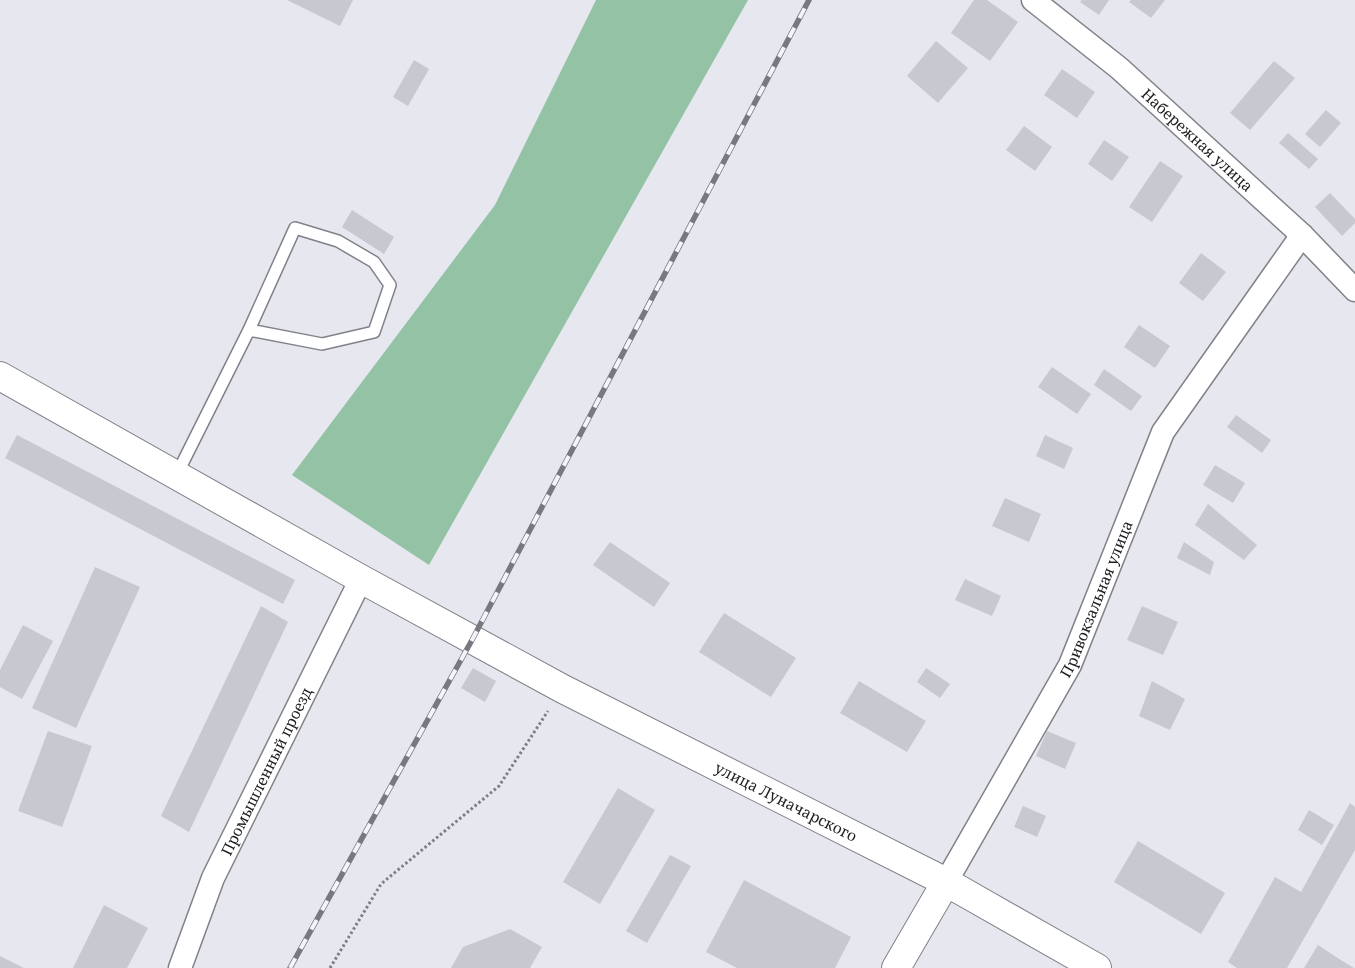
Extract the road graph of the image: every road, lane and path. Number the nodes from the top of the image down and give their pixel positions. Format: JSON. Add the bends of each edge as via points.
{"nodes":[{"id":1,"x":1033,"y":0,"type":"edge"},
{"id":2,"x":1302,"y":235,"type":"junction"},
{"id":3,"x":1355,"y":290,"type":"edge"},
{"id":4,"x":249,"y":330,"type":"junction"},
{"id":5,"x":0,"y":376,"type":"edge"},
{"id":6,"x":176,"y":476,"type":"junction"},
{"id":7,"x":361,"y":579,"type":"junction"},
{"id":8,"x":562,"y":689,"type":"junction"},
{"id":9,"x":946,"y":882,"type":"junction"},
{"id":10,"x":180,"y":968,"type":"edge"},
{"id":11,"x":330,"y":968,"type":"edge"},
{"id":12,"x":896,"y":968,"type":"edge"},
{"id":13,"x":1098,"y":968,"type":"edge"}],
"edges":[{"from":1,"to":2,"type":"street","name":"Набережная улица","via":[[1119,68]]},
{"from":2,"to":3,"type":"street","name":"Набережная улица"},
{"from":2,"to":9,"type":"street","name":"Привокзальная улица","via":[[1163,432],[1070,665]]},
{"from":4,"to":4,"type":"lane","via":[[322,344],[374,332],[390,285],[374,262],[338,242],[295,228]]},
{"from":4,"to":6,"type":"lane"},
{"from":5,"to":6,"type":"main road","name":"улица Луначарского"},
{"from":6,"to":7,"type":"main road","name":"улица Луначарского"},
{"from":7,"to":8,"type":"main road","name":"улица Луначарского"},
{"from":7,"to":10,"type":"street","name":"Промышленный проезд","via":[[213,878]]},
{"from":8,"to":9,"type":"main road","name":"улица Луначарского"},
{"from":8,"to":11,"type":"path","via":[[499,786],[381,884]]},
{"from":9,"to":12,"type":"main road","name":"Привокзальная улица"},
{"from":9,"to":13,"type":"main road","name":"улица Луначарского"}]}
